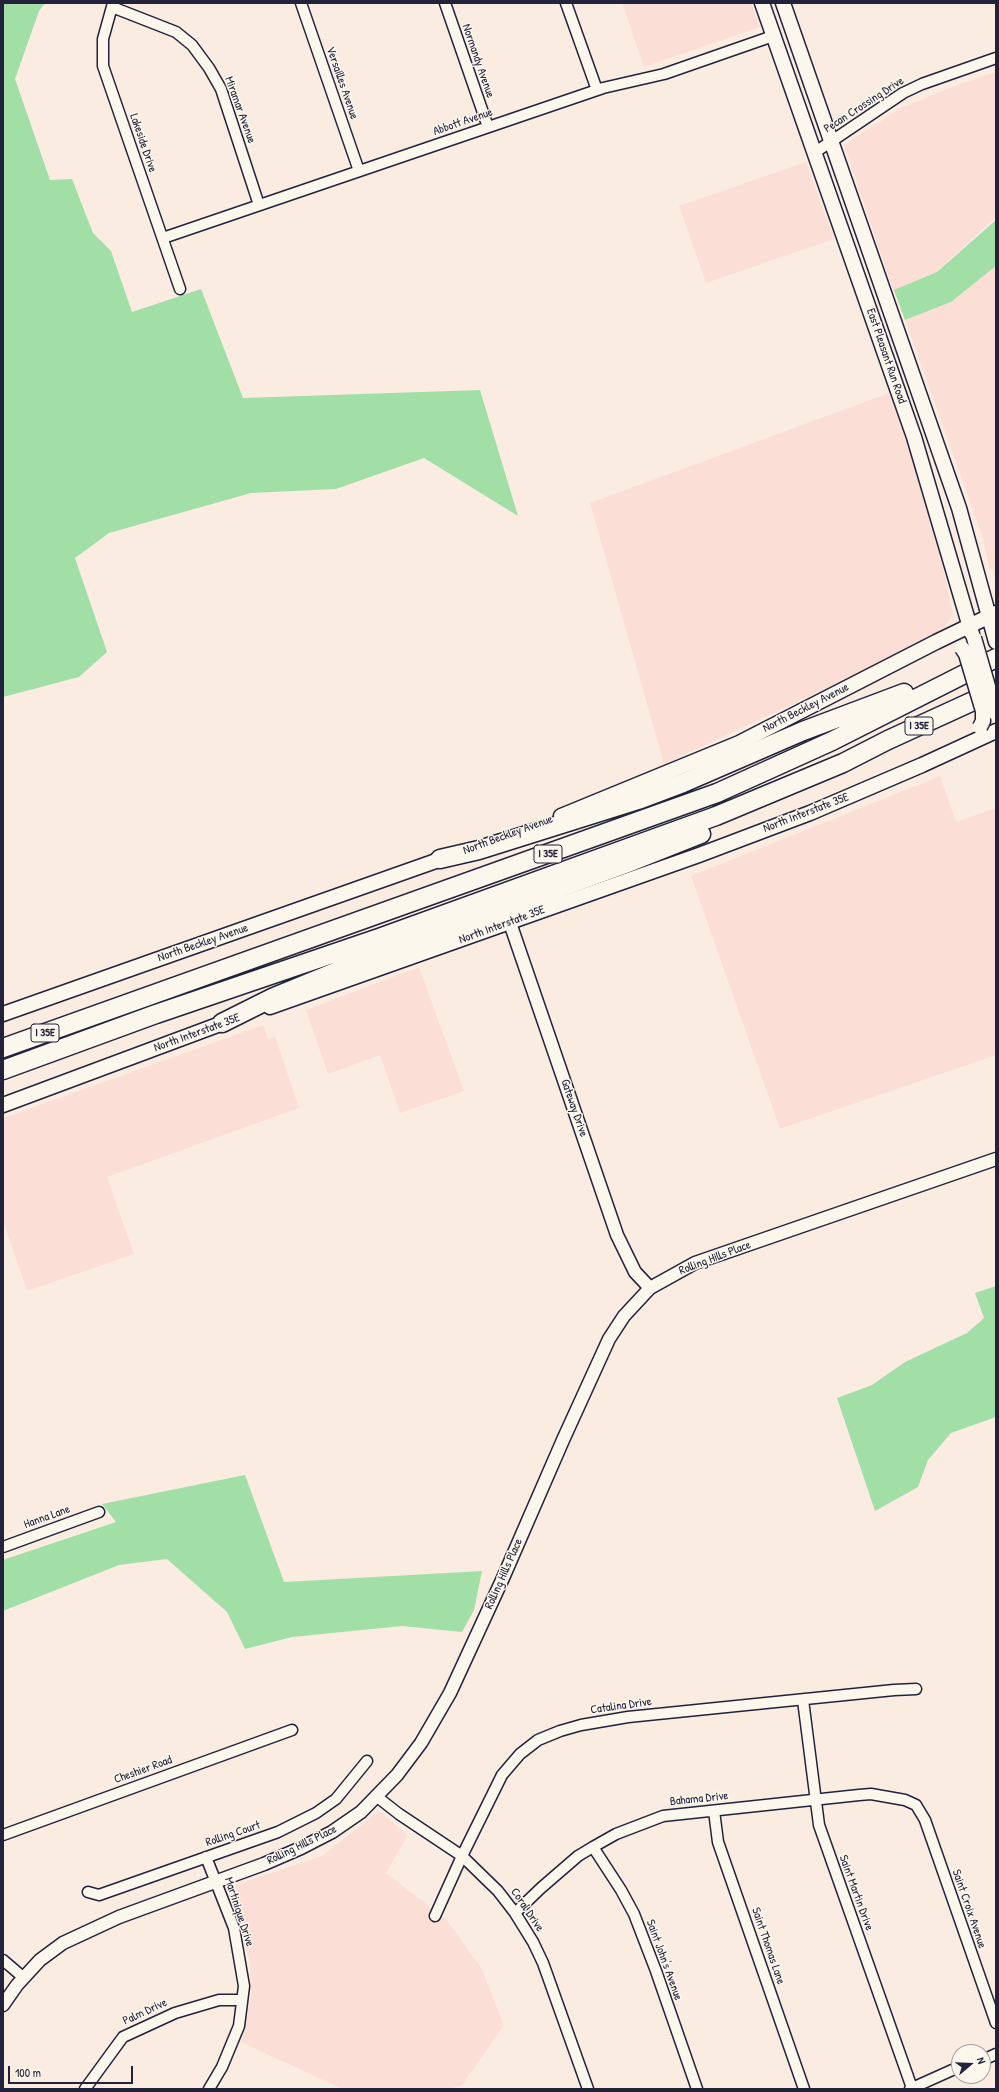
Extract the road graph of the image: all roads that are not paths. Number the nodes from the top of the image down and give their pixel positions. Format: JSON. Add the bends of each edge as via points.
{"nodes":[{"id":1,"x":301,"y":3,"type":"edge"},
{"id":2,"x":445,"y":3,"type":"edge"},
{"id":3,"x":566,"y":3,"type":"edge"},
{"id":4,"x":762,"y":3,"type":"edge"},
{"id":5,"x":783,"y":3,"type":"edge"},
{"id":6,"x":113,"y":5,"type":"edge"},
{"id":7,"x":792,"y":30,"type":"junction"},
{"id":8,"x":774,"y":36,"type":"junction"},
{"id":9,"x":996,"y":58,"type":"edge"},
{"id":10,"x":597,"y":90,"type":"junction"},
{"id":11,"x":488,"y":127,"type":"junction"},
{"id":12,"x":831,"y":143,"type":"junction"},
{"id":13,"x":814,"y":153,"type":"junction"},
{"id":14,"x":359,"y":171,"type":"junction"},
{"id":15,"x":259,"y":205,"type":"junction"},
{"id":16,"x":163,"y":238,"type":"junction"},
{"id":17,"x":879,"y":280,"type":"junction"},
{"id":18,"x":862,"y":287,"type":"junction"},
{"id":19,"x":180,"y":289,"type":"dead end"},
{"id":20,"x":897,"y":332,"type":"junction"},
{"id":21,"x":879,"y":338,"type":"junction"},
{"id":22,"x":926,"y":415,"type":"junction"},
{"id":23,"x":909,"y":422,"type":"junction"},
{"id":24,"x":993,"y":625,"type":"edge"},
{"id":25,"x":971,"y":631,"type":"junction"},
{"id":26,"x":936,"y":642,"type":"junction"},
{"id":27,"x":996,"y":650,"type":"edge"},
{"id":28,"x":996,"y":658,"type":"edge"},
{"id":29,"x":996,"y":691,"type":"edge"},
{"id":30,"x":996,"y":714,"type":"edge"},
{"id":31,"x":996,"y":731,"type":"edge"},
{"id":32,"x":843,"y":763,"type":"junction"},
{"id":33,"x":922,"y":765,"type":"junction"},
{"id":34,"x":440,"y":860,"type":"junction"},
{"id":35,"x":510,"y":922,"type":"junction"},
{"id":36,"x":3,"y":1014,"type":"edge"},
{"id":37,"x":222,"y":1023,"type":"junction"},
{"id":38,"x":3,"y":1048,"type":"edge"},
{"id":39,"x":3,"y":1070,"type":"edge"},
{"id":40,"x":3,"y":1105,"type":"edge"},
{"id":41,"x":996,"y":1159,"type":"edge"},
{"id":42,"x":650,"y":1288,"type":"junction"},
{"id":43,"x":99,"y":1512,"type":"dead end"},
{"id":44,"x":3,"y":1547,"type":"edge"},
{"id":45,"x":916,"y":1689,"type":"dead end"},
{"id":46,"x":802,"y":1700,"type":"junction"},
{"id":47,"x":292,"y":1730,"type":"dead end"},
{"id":48,"x":367,"y":1761,"type":"dead end"},
{"id":49,"x":376,"y":1796,"type":"junction"},
{"id":50,"x":814,"y":1800,"type":"junction"},
{"id":51,"x":916,"y":1805,"type":"joint"},
{"id":52,"x":714,"y":1811,"type":"junction"},
{"id":53,"x":3,"y":1835,"type":"edge"},
{"id":54,"x":593,"y":1846,"type":"junction"},
{"id":55,"x":462,"y":1856,"type":"junction"},
{"id":56,"x":206,"y":1857,"type":"junction"},
{"id":57,"x":216,"y":1882,"type":"junction"},
{"id":58,"x":88,"y":1892,"type":"dead end"},
{"id":59,"x":515,"y":1913,"type":"junction"},
{"id":60,"x":435,"y":1916,"type":"dead end"},
{"id":61,"x":3,"y":1960,"type":"edge"},
{"id":62,"x":24,"y":1978,"type":"junction"},
{"id":63,"x":241,"y":2000,"type":"junction"},
{"id":64,"x":3,"y":2005,"type":"edge"},
{"id":65,"x":996,"y":2023,"type":"edge"},
{"id":66,"x":951,"y":2070,"type":"edge"},
{"id":67,"x":911,"y":2088,"type":"edge"},
{"id":68,"x":85,"y":2089,"type":"edge"},
{"id":69,"x":209,"y":2089,"type":"edge"},
{"id":70,"x":588,"y":2089,"type":"edge"},
{"id":71,"x":697,"y":2089,"type":"edge"},
{"id":72,"x":804,"y":2089,"type":"edge"}],
"edges":[{"from":1,"to":14,"type":"street","name":"Versailles Avenue"},
{"from":2,"to":11,"type":"street","name":"Normandy Avenue"},
{"from":3,"to":10,"type":"street"},
{"from":4,"to":8,"type":"main road","name":"East Pleasant Run Road"},
{"from":5,"to":7,"type":"main road","name":"East Pleasant Run Road"},
{"from":6,"to":15,"type":"street","name":"Miramar Avenue","via":[[176,32],[192,45],[209,68],[220,89]]},
{"from":6,"to":16,"type":"street","name":"Lakeside Drive","via":[[103,39],[103,66]]},
{"from":7,"to":8,"type":"main road"},
{"from":7,"to":12,"type":"main road","name":"East Pleasant Run Road"},
{"from":8,"to":10,"type":"street","name":"Abbott Avenue","via":[[664,74]]},
{"from":8,"to":13,"type":"main road","name":"East Pleasant Run Road"},
{"from":9,"to":12,"type":"street","name":"Pecan Crossing Drive","via":[[903,93]]},
{"from":10,"to":11,"type":"street","name":"Abbott Avenue"},
{"from":11,"to":14,"type":"street","name":"Abbott Avenue"},
{"from":12,"to":13,"type":"street","name":"Pecan Crossing Drive"},
{"from":12,"to":17,"type":"main road","name":"East Pleasant Run Road"},
{"from":13,"to":18,"type":"main road","name":"East Pleasant Run Road"},
{"from":14,"to":15,"type":"street","name":"Abbott Avenue"},
{"from":15,"to":16,"type":"street","name":"Abbott Avenue"},
{"from":16,"to":19,"type":"street","name":"Lakeside Drive"},
{"from":17,"to":18,"type":"main road"},
{"from":17,"to":20,"type":"main road","name":"East Pleasant Run Road"},
{"from":18,"to":21,"type":"main road","name":"East Pleasant Run Road"},
{"from":20,"to":21,"type":"main road"},
{"from":20,"to":22,"type":"main road","name":"East Pleasant Run Road"},
{"from":21,"to":23,"type":"main road","name":"East Pleasant Run Road"},
{"from":22,"to":23,"type":"main road"},
{"from":22,"to":24,"type":"main road","name":"East Pleasant Run Road","via":[[958,508]]},
{"from":23,"to":25,"type":"main road","name":"East Pleasant Run Road"},
{"from":24,"to":25,"type":"main road","name":"North Beckley Avenue"},
{"from":25,"to":26,"type":"main road","name":"North Beckley Avenue"},
{"from":25,"to":30,"type":"main road","name":"East Pleasant Run Road","bridge":true},
{"from":26,"to":33,"type":"main road","bridge":true,"via":[[951,642],[962,648],[966,654],[983,712],[983,721],[975,732],[936,751]]},
{"from":26,"to":34,"type":"main road","name":"North Beckley Avenue","via":[[739,743],[579,809]]},
{"from":27,"to":34,"type":"highway","via":[[923,685],[803,731],[675,786],[591,816]]},
{"from":28,"to":38,"type":"highway","number":"I 35E","via":[[832,741],[717,793]]},
{"from":29,"to":32,"type":"highway","number":"I 35E"},
{"from":31,"to":33,"type":"main road","name":"North Interstate 35E"},
{"from":32,"to":37,"type":"highway","via":[[802,788],[668,847],[367,959],[274,997]]},
{"from":32,"to":39,"type":"highway","number":"I 35E","via":[[716,816]]},
{"from":33,"to":35,"type":"main road","name":"North Interstate 35E","via":[[810,813]]},
{"from":34,"to":36,"type":"main road","name":"North Beckley Avenue"},
{"from":35,"to":37,"type":"main road","name":"North Interstate 35E"},
{"from":35,"to":42,"type":"street","name":"Gateway Drive","via":[[617,1235],[635,1272]]},
{"from":37,"to":40,"type":"main road","name":"North Interstate 35E"},
{"from":41,"to":42,"type":"street","name":"Rolling Hills Place","via":[[695,1263]]},
{"from":42,"to":49,"type":"street","name":"Rolling Hills Place","via":[[624,1316],[609,1339],[562,1440],[503,1578],[446,1699],[421,1743]]},
{"from":43,"to":44,"type":"street","name":"Hanna Lane"},
{"from":45,"to":46,"type":"street","name":"Catalina Drive"},
{"from":46,"to":50,"type":"street","name":"Saint Martin Drive"},
{"from":46,"to":55,"type":"street","name":"Catalina Drive","via":[[581,1725],[538,1740],[520,1754],[502,1775]]},
{"from":47,"to":53,"type":"street","name":"Cheshier Road"},
{"from":48,"to":56,"type":"street","name":"Rolling Court","via":[[336,1799],[316,1813],[278,1832]]},
{"from":49,"to":55,"type":"street","name":"Coral Drive"},
{"from":49,"to":57,"type":"street","name":"Rolling Hills Place","via":[[361,1812],[332,1832],[301,1848]]},
{"from":50,"to":51,"type":"street","name":"Bahama Drive","via":[[871,1794],[905,1800]]},
{"from":50,"to":52,"type":"street","name":"Bahama Drive"},
{"from":50,"to":67,"type":"street","name":"Saint Martin Drive","via":[[818,1825]]},
{"from":51,"to":65,"type":"street","name":"Saint Croix Avenue","via":[[925,1820]]},
{"from":52,"to":54,"type":"street","name":"Bahama Drive","via":[[657,1818]]},
{"from":52,"to":72,"type":"street","name":"Saint Thomas Lane","via":[[718,1842]]},
{"from":54,"to":59,"type":"street","name":"Bahama Drive","via":[[578,1856]]},
{"from":54,"to":71,"type":"street","name":"Saint John's Avenue","via":[[621,1890],[636,1921]]},
{"from":55,"to":59,"type":"street","name":"Coral Drive","via":[[498,1891]]},
{"from":55,"to":60,"type":"street","name":"Catalina Drive"},
{"from":56,"to":57,"type":"street","name":"Martinique Drive"},
{"from":56,"to":58,"type":"street","name":"Rolling Court","via":[[99,1894]]},
{"from":57,"to":62,"type":"street","name":"Rolling Hills Place","via":[[82,1933],[40,1960]]},
{"from":57,"to":63,"type":"street","name":"Martinique Drive","via":[[234,1928],[240,1955],[244,1986]]},
{"from":59,"to":70,"type":"street","name":"Coral Drive","via":[[543,1963]]},
{"from":61,"to":62,"type":"street"},
{"from":62,"to":64,"type":"street","name":"Rolling Hills Place"},
{"from":63,"to":68,"type":"street","name":"Palm Drive","via":[[219,2000],[175,2012],[123,2038]]},
{"from":63,"to":69,"type":"street","name":"Martinique Drive","via":[[239,2026],[222,2067]]},
{"from":66,"to":67,"type":"street"}]}
